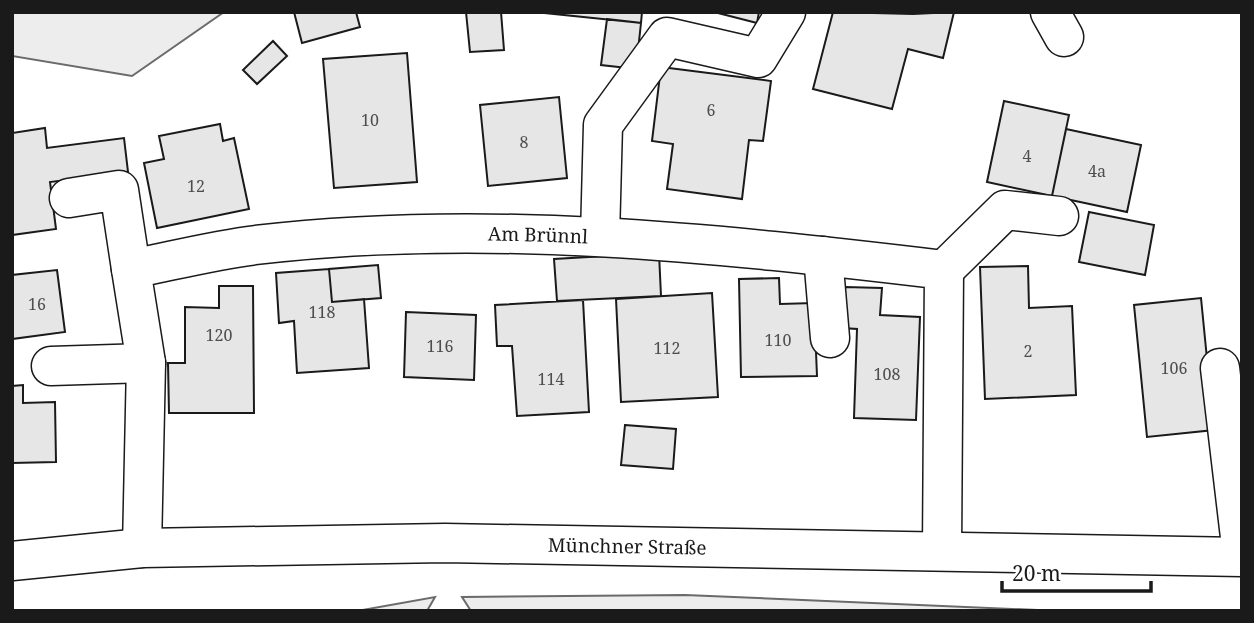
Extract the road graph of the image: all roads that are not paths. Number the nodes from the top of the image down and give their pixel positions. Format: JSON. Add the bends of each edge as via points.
{"nodes":[{"id":1,"x":786,"y":12,"type":"edge"},
{"id":2,"x":69,"y":198,"type":"dead end"},
{"id":3,"x":1059,"y":216,"type":"dead end"},
{"id":4,"x":600,"y":236,"type":"junction"},
{"id":5,"x":823,"y":256,"type":"junction"},
{"id":6,"x":131,"y":269,"type":"junction"},
{"id":7,"x":944,"y":270,"type":"junction"},
{"id":8,"x":830,"y":338,"type":"dead end"},
{"id":9,"x":146,"y":363,"type":"junction"},
{"id":10,"x":51,"y":366,"type":"dead end"},
{"id":11,"x":1220,"y":368,"type":"dead end"},
{"id":12,"x":142,"y":548,"type":"junction"},
{"id":13,"x":942,"y":551,"type":"junction"},
{"id":14,"x":1242,"y":555,"type":"edge"},
{"id":15,"x":12,"y":561,"type":"edge"}],
"edges":[{"from":1,"to":4,"type":"street","via":[[758,58],[667,37],[603,125]]},
{"from":2,"to":6,"type":"street","via":[[119,190]]},
{"from":3,"to":7,"type":"street","via":[[1005,210]]},
{"from":4,"to":5,"type":"street","name":"Am Brünnl"},
{"from":4,"to":6,"type":"street","name":"Am Brünnl","via":[[429,234],[338,239],[255,245]]},
{"from":5,"to":7,"type":"street","name":"Am Brünnl"},
{"from":5,"to":8,"type":"street"},
{"from":6,"to":9,"type":"street"},
{"from":7,"to":13,"type":"street"},
{"from":9,"to":10,"type":"street"},
{"from":9,"to":12,"type":"street"},
{"from":11,"to":14,"type":"street"},
{"from":12,"to":13,"type":"street","name":"Münchner Straße","via":[[445,543]]},
{"from":12,"to":15,"type":"street","name":"Münchner Straße"},
{"from":13,"to":14,"type":"street","name":"Münchner Straße"}]}
